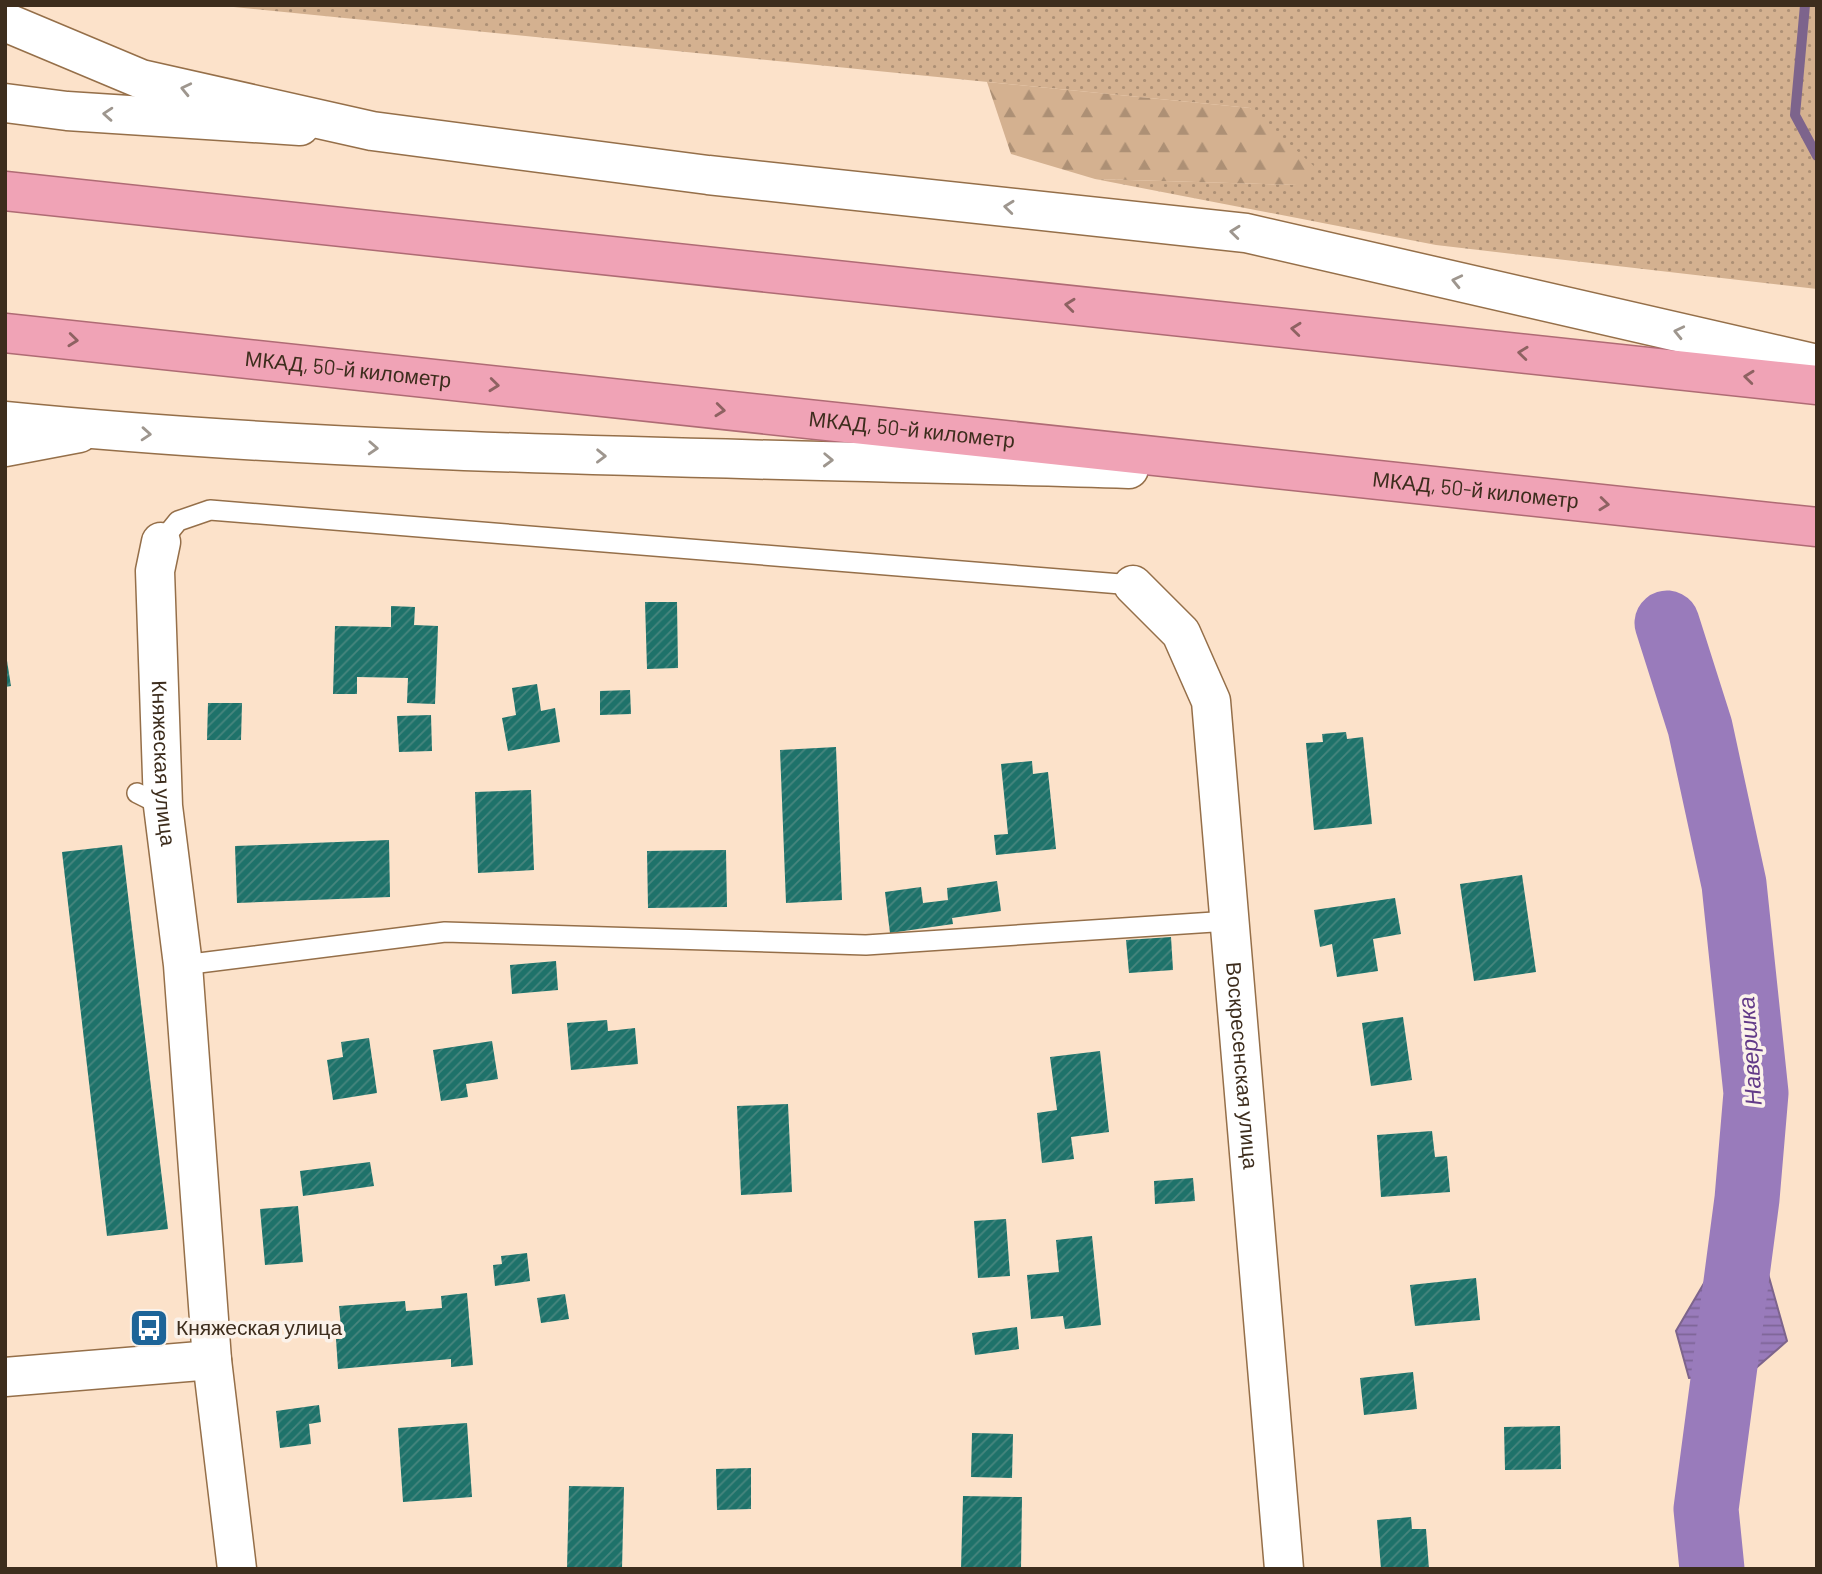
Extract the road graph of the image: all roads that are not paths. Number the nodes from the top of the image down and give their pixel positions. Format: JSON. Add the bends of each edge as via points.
{"nodes":[{"id":1,"x":5,"y":22,"type":"edge"},
{"id":2,"x":5,"y":103,"type":"edge"},
{"id":3,"x":372,"y":131,"type":"junction"},
{"id":4,"x":5,"y":191,"type":"edge"},
{"id":5,"x":5,"y":333,"type":"edge"},
{"id":6,"x":1817,"y":364,"type":"edge"},
{"id":7,"x":1817,"y":384,"type":"edge"},
{"id":8,"x":5,"y":421,"type":"edge"},
{"id":9,"x":96,"y":430,"type":"junction"},
{"id":10,"x":5,"y":447,"type":"edge"},
{"id":11,"x":1330,"y":475,"type":"junction"},
{"id":12,"x":1817,"y":527,"type":"edge"},
{"id":13,"x":161,"y":542,"type":"joint"},
{"id":14,"x":1133,"y":585,"type":"joint"},
{"id":15,"x":1229,"y":922,"type":"junction"},
{"id":16,"x":183,"y":965,"type":"junction"},
{"id":17,"x":212,"y":1360,"type":"junction"},
{"id":18,"x":5,"y":1377,"type":"edge"},
{"id":19,"x":237,"y":1569,"type":"edge"},
{"id":20,"x":1283,"y":1569,"type":"edge"}],
"edges":[{"from":3,"to":1,"type":"main road","one_way":true,"via":[[141,79]]},
{"from":3,"to":2,"type":"main road","one_way":true},
{"from":6,"to":3,"type":"main road","one_way":true,"via":[[1246,233],[708,175]]},
{"from":7,"to":4,"type":"highway","one_way":true},
{"from":5,"to":11,"type":"highway","name":"МКАД, 50-й километр","one_way":true},
{"from":8,"to":9,"type":"main road"},
{"from":9,"to":10,"type":"main road"},
{"from":9,"to":11,"type":"main road","one_way":true,"via":[[489,454]]},
{"from":11,"to":12,"type":"highway","name":"МКАД, 50-й километр","one_way":true},
{"from":13,"to":14,"type":"lane","via":[[178,521],[210,510]]},
{"from":13,"to":16,"type":"main road","name":"Княжеская улица","via":[[155,571],[150,799]]},
{"from":14,"to":15,"type":"main road","name":"Воскресенская улица","via":[[1181,632],[1211,701]]},
{"from":15,"to":16,"type":"lane","via":[[866,945],[445,932]]},
{"from":15,"to":20,"type":"main road","name":"Воскресенская улица"},
{"from":16,"to":17,"type":"main road","name":"Княжеская улица"},
{"from":17,"to":18,"type":"main road"},
{"from":17,"to":19,"type":"main road","name":"Княжеская улица"}]}
